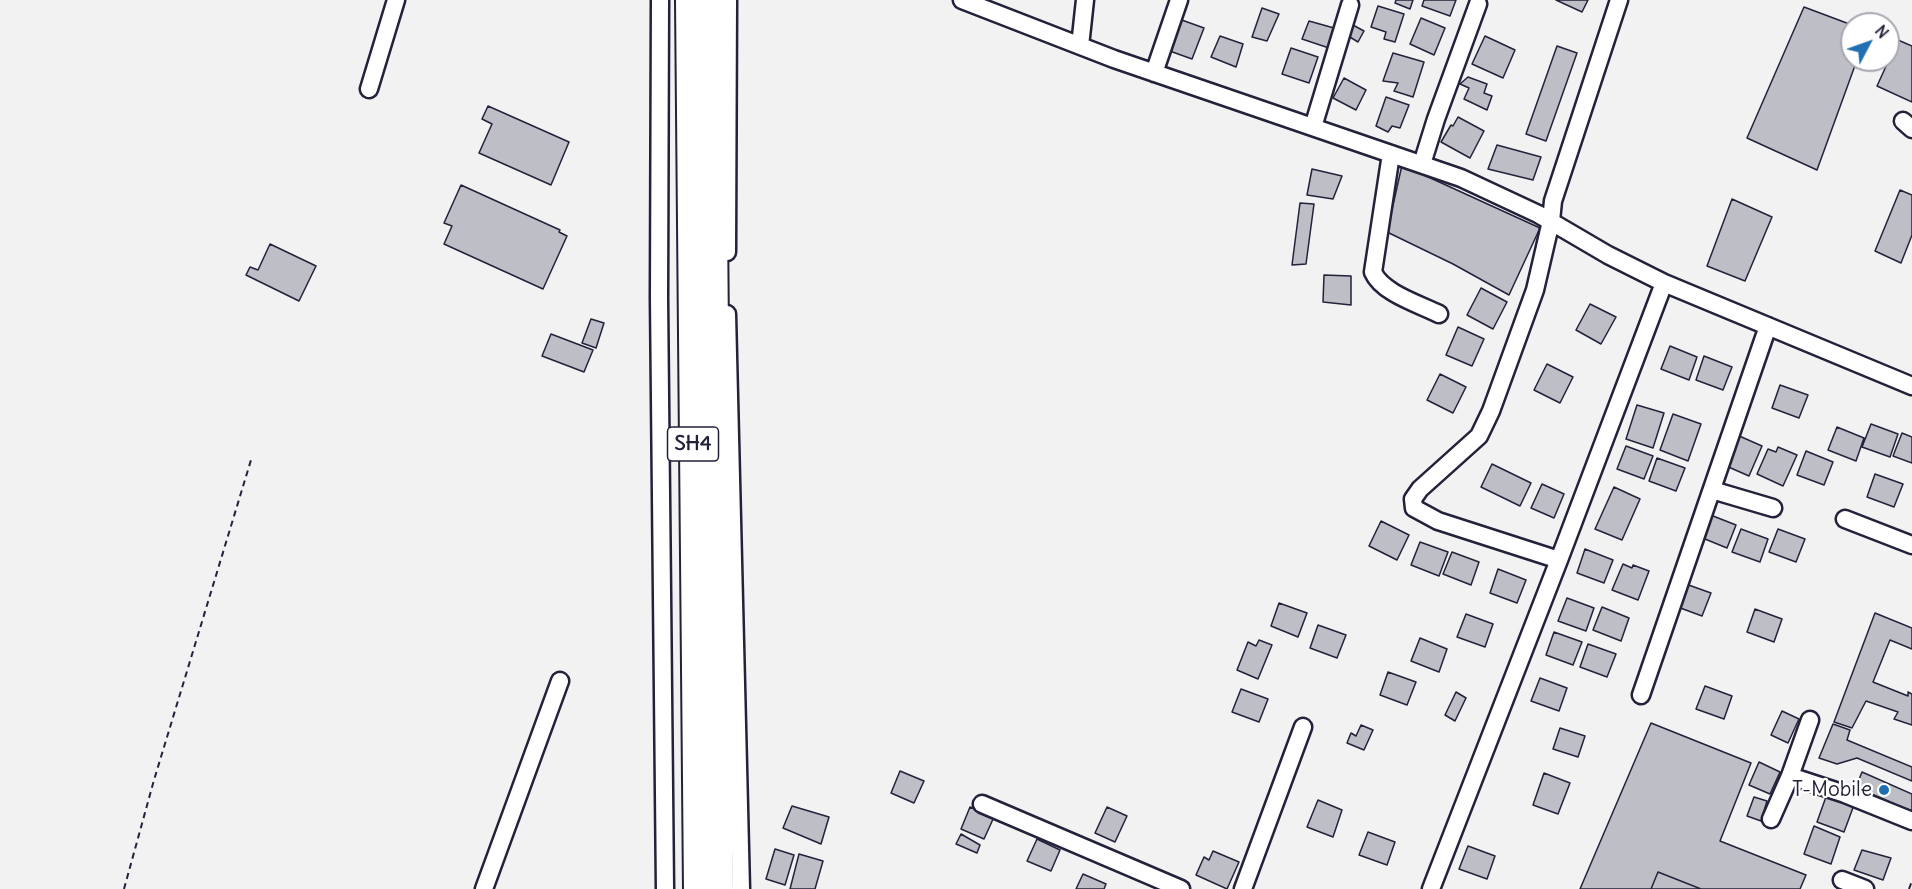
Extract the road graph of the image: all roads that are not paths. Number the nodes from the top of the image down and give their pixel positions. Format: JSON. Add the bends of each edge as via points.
{"nodes":[{"id":1,"x":396,"y":0,"type":"edge"},
{"id":2,"x":660,"y":0,"type":"edge"},
{"id":3,"x":689,"y":0,"type":"edge"},
{"id":4,"x":712,"y":0,"type":"edge"},
{"id":5,"x":728,"y":0,"type":"edge"},
{"id":6,"x":962,"y":0,"type":"edge"},
{"id":7,"x":1085,"y":0,"type":"edge"},
{"id":8,"x":1179,"y":0,"type":"edge"},
{"id":9,"x":1619,"y":0,"type":"edge"},
{"id":10,"x":1478,"y":4,"type":"dead end"},
{"id":11,"x":1350,"y":5,"type":"dead end"},
{"id":12,"x":1080,"y":46,"type":"junction"},
{"id":13,"x":1154,"y":73,"type":"junction"},
{"id":14,"x":369,"y":89,"type":"dead end"},
{"id":15,"x":1313,"y":127,"type":"junction"},
{"id":16,"x":1391,"y":154,"type":"junction"},
{"id":17,"x":1422,"y":164,"type":"junction"},
{"id":18,"x":1551,"y":221,"type":"junction"},
{"id":19,"x":1664,"y":283,"type":"junction"},
{"id":20,"x":1439,"y":314,"type":"dead end"},
{"id":21,"x":1768,"y":326,"type":"junction"},
{"id":22,"x":1912,"y":386,"type":"edge"},
{"id":23,"x":1712,"y":490,"type":"junction"},
{"id":24,"x":1773,"y":508,"type":"dead end"},
{"id":25,"x":1845,"y":519,"type":"dead end"},
{"id":26,"x":1912,"y":545,"type":"edge"},
{"id":27,"x":1559,"y":560,"type":"junction"},
{"id":28,"x":560,"y":681,"type":"dead end"},
{"id":29,"x":1641,"y":695,"type":"dead end"},
{"id":30,"x":1810,"y":720,"type":"dead end"},
{"id":31,"x":1303,"y":727,"type":"dead end"},
{"id":32,"x":1790,"y":776,"type":"junction"},
{"id":33,"x":982,"y":804,"type":"dead end"},
{"id":34,"x":1771,"y":819,"type":"dead end"},
{"id":35,"x":1912,"y":821,"type":"edge"},
{"id":36,"x":1842,"y":880,"type":"dead end"},
{"id":37,"x":484,"y":889,"type":"edge"},
{"id":38,"x":665,"y":889,"type":"edge"},
{"id":39,"x":697,"y":889,"type":"edge"},
{"id":40,"x":720,"y":889,"type":"edge"},
{"id":41,"x":741,"y":889,"type":"edge"},
{"id":42,"x":1181,"y":889,"type":"edge"},
{"id":43,"x":1243,"y":889,"type":"edge"},
{"id":44,"x":1431,"y":889,"type":"edge"},
{"id":45,"x":1865,"y":889,"type":"edge"}],
"edges":[{"from":1,"to":14,"type":"street"},
{"from":2,"to":38,"type":"street"},
{"from":3,"to":39,"type":"highway","number":"SH4"},
{"from":4,"to":40,"type":"highway","number":"SH4"},
{"from":5,"to":41,"type":"street","via":[[727,286]]},
{"from":6,"to":12,"type":"street"},
{"from":7,"to":12,"type":"street"},
{"from":8,"to":13,"type":"street"},
{"from":9,"to":18,"type":"street","via":[[1553,201]]},
{"from":10,"to":17,"type":"street"},
{"from":11,"to":15,"type":"street"},
{"from":12,"to":13,"type":"street"},
{"from":13,"to":15,"type":"street"},
{"from":15,"to":16,"type":"street"},
{"from":16,"to":17,"type":"street"},
{"from":16,"to":20,"type":"street","via":[[1373,272],[1383,287]]},
{"from":17,"to":18,"type":"street","via":[[1472,182]]},
{"from":18,"to":19,"type":"street"},
{"from":18,"to":27,"type":"street","via":[[1535,290],[1479,436],[1413,499],[1414,508],[1438,521]]},
{"from":19,"to":21,"type":"street"},
{"from":19,"to":27,"type":"street"},
{"from":21,"to":22,"type":"street"},
{"from":21,"to":23,"type":"street"},
{"from":23,"to":24,"type":"street"},
{"from":23,"to":29,"type":"street"},
{"from":25,"to":26,"type":"street"},
{"from":27,"to":44,"type":"street"},
{"from":28,"to":37,"type":"street"},
{"from":30,"to":32,"type":"street"},
{"from":31,"to":43,"type":"street"},
{"from":32,"to":34,"type":"street"},
{"from":32,"to":35,"type":"street"},
{"from":33,"to":42,"type":"street"},
{"from":36,"to":45,"type":"street"}]}
